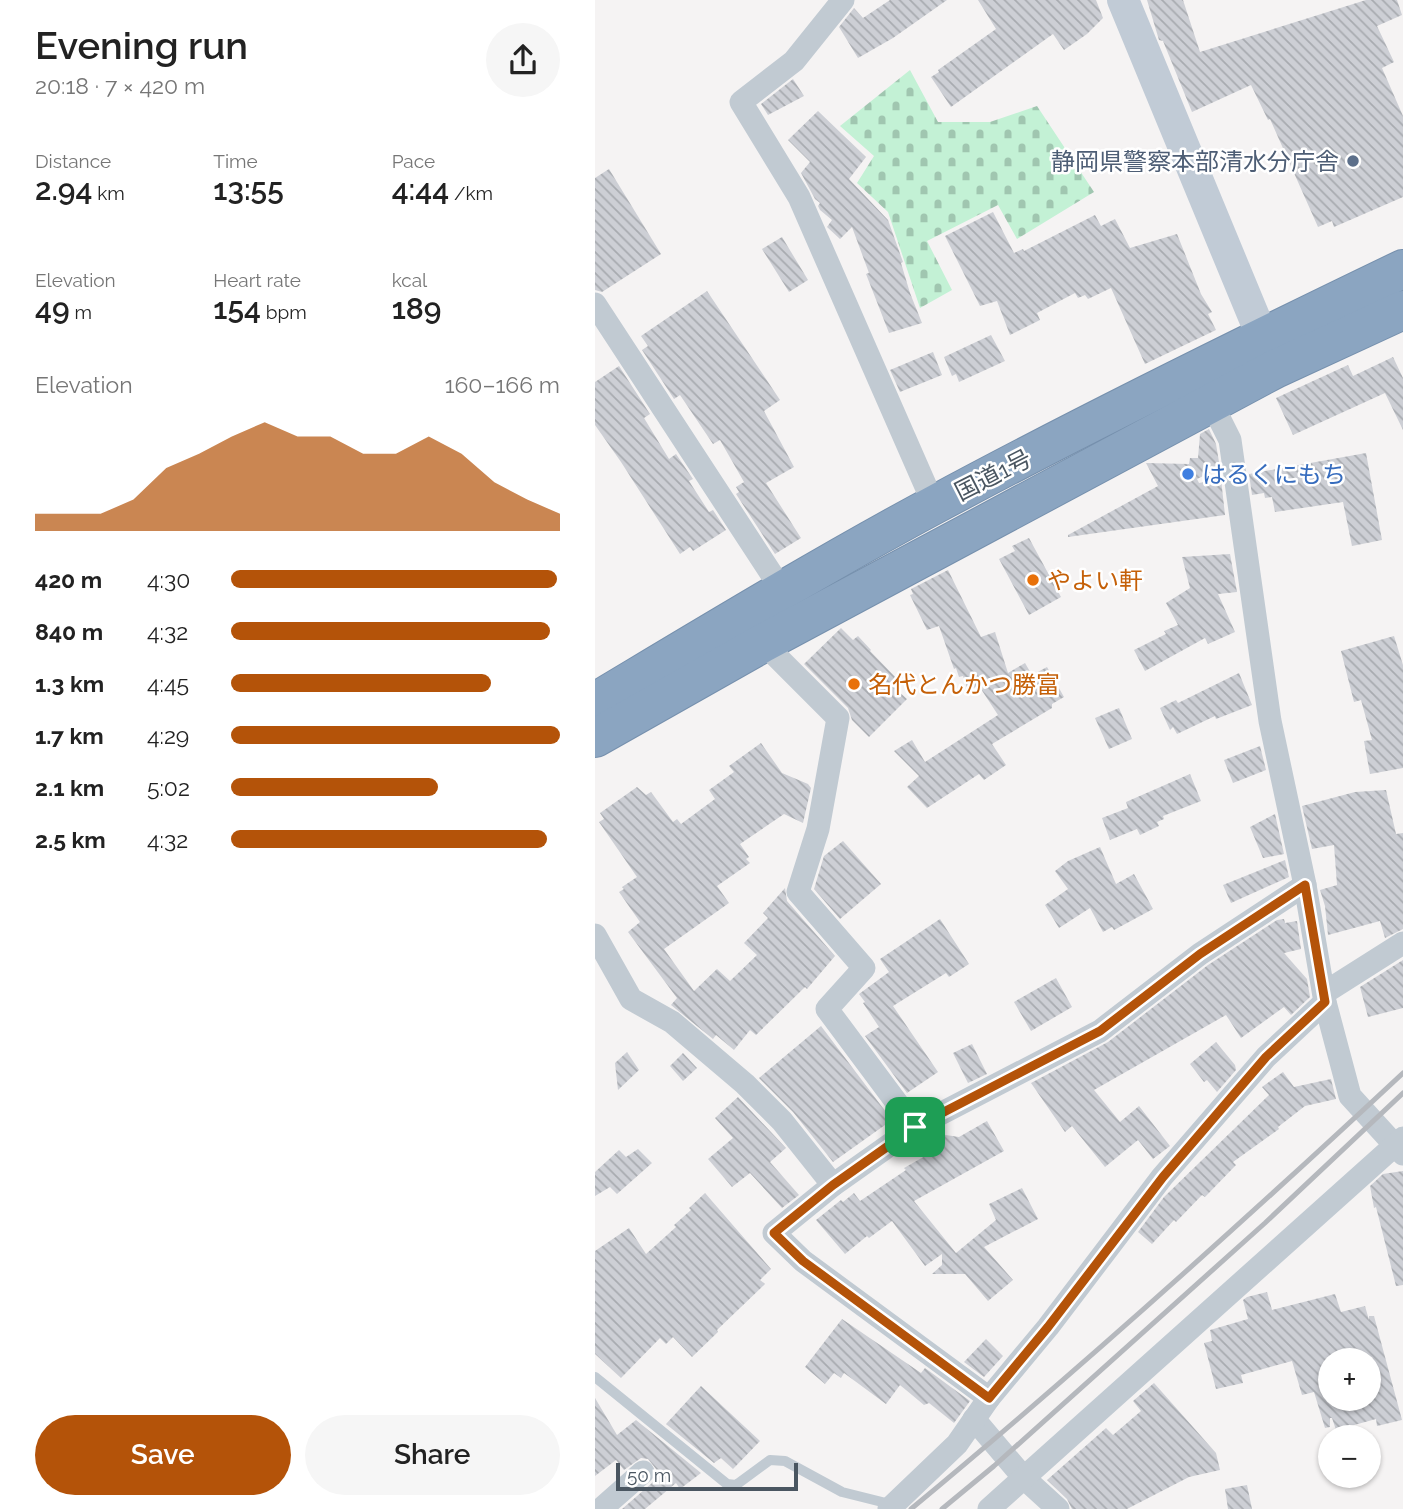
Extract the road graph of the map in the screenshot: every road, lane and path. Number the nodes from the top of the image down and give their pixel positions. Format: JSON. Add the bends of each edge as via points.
{"nodes":[{"id":1,"x":843,"y":0,"type":"edge"},
{"id":2,"x":1123,"y":0,"type":"edge"},
{"id":3,"x":1403,"y":269,"type":"edge"},
{"id":4,"x":595,"y":304,"type":"edge"},
{"id":5,"x":1403,"y":310,"type":"edge"},
{"id":6,"x":1269,"y":353,"type":"junction"},
{"id":7,"x":1212,"y":404,"type":"junction"},
{"id":8,"x":935,"y":505,"type":"junction"},
{"id":9,"x":782,"y":590,"type":"junction"},
{"id":10,"x":762,"y":643,"type":"junction"},
{"id":11,"x":595,"y":702,"type":"edge"},
{"id":12,"x":595,"y":738,"type":"edge"},
{"id":13,"x":1305,"y":885,"type":"junction"},
{"id":14,"x":595,"y":935,"type":"edge"},
{"id":15,"x":1403,"y":943,"type":"edge"},
{"id":16,"x":1324,"y":998,"type":"junction"},
{"id":17,"x":915,"y":1127,"type":"junction"},
{"id":18,"x":1401,"y":1146,"type":"edge"},
{"id":19,"x":833,"y":1185,"type":"junction"},
{"id":20,"x":595,"y":1377,"type":"edge"},
{"id":21,"x":989,"y":1398,"type":"junction"},
{"id":22,"x":975,"y":1419,"type":"junction"},
{"id":23,"x":643,"y":1472,"type":"dead end"},
{"id":24,"x":1024,"y":1478,"type":"junction"},
{"id":25,"x":892,"y":1508,"type":"edge"},
{"id":26,"x":601,"y":1509,"type":"edge"},
{"id":27,"x":989,"y":1509,"type":"edge"},
{"id":28,"x":1058,"y":1509,"type":"edge"}],
"edges":[{"from":1,"to":8,"type":"street","via":[[794,61],[741,102],[799,197]]},
{"from":2,"to":6,"type":"street"},
{"from":3,"to":6,"type":"highway","name":"国道1号"},
{"from":4,"to":9,"type":"street"},
{"from":5,"to":6,"type":"highway","name":"国道1号"},
{"from":6,"to":7,"type":"highway","name":"国道1号"},
{"from":6,"to":8,"type":"highway","name":"国道1号"},
{"from":7,"to":10,"type":"highway","name":"国道1号"},
{"from":7,"to":13,"type":"street","via":[[1230,440],[1270,721]]},
{"from":8,"to":9,"type":"highway","name":"国道1号"},
{"from":9,"to":11,"type":"highway","name":"国道1号"},
{"from":10,"to":12,"type":"highway","name":"国道1号"},
{"from":10,"to":17,"type":"street","via":[[838,718],[818,829],[798,892],[864,968],[827,1009]]},
{"from":13,"to":16,"type":"street"},
{"from":13,"to":17,"type":"street","via":[[1200,954],[1100,1031]]},
{"from":14,"to":19,"type":"street","via":[[631,999],[672,1023],[745,1084],[782,1121]]},
{"from":15,"to":16,"type":"street"},
{"from":16,"to":18,"type":"street","via":[[1350,1096]]},
{"from":16,"to":21,"type":"street","via":[[1266,1057],[1163,1177]]},
{"from":17,"to":19,"type":"street"},
{"from":18,"to":24,"type":"street"},
{"from":19,"to":21,"type":"street","via":[[774,1233],[803,1261]]},
{"from":20,"to":25,"type":"lane","via":[[727,1484],[736,1485],[769,1460],[785,1461],[842,1492]]},
{"from":21,"to":22,"type":"street"},
{"from":22,"to":24,"type":"street"},
{"from":22,"to":25,"type":"street","via":[[957,1444]]},
{"from":23,"to":26,"type":"street"},
{"from":24,"to":27,"type":"street"},
{"from":24,"to":28,"type":"street"}]}
